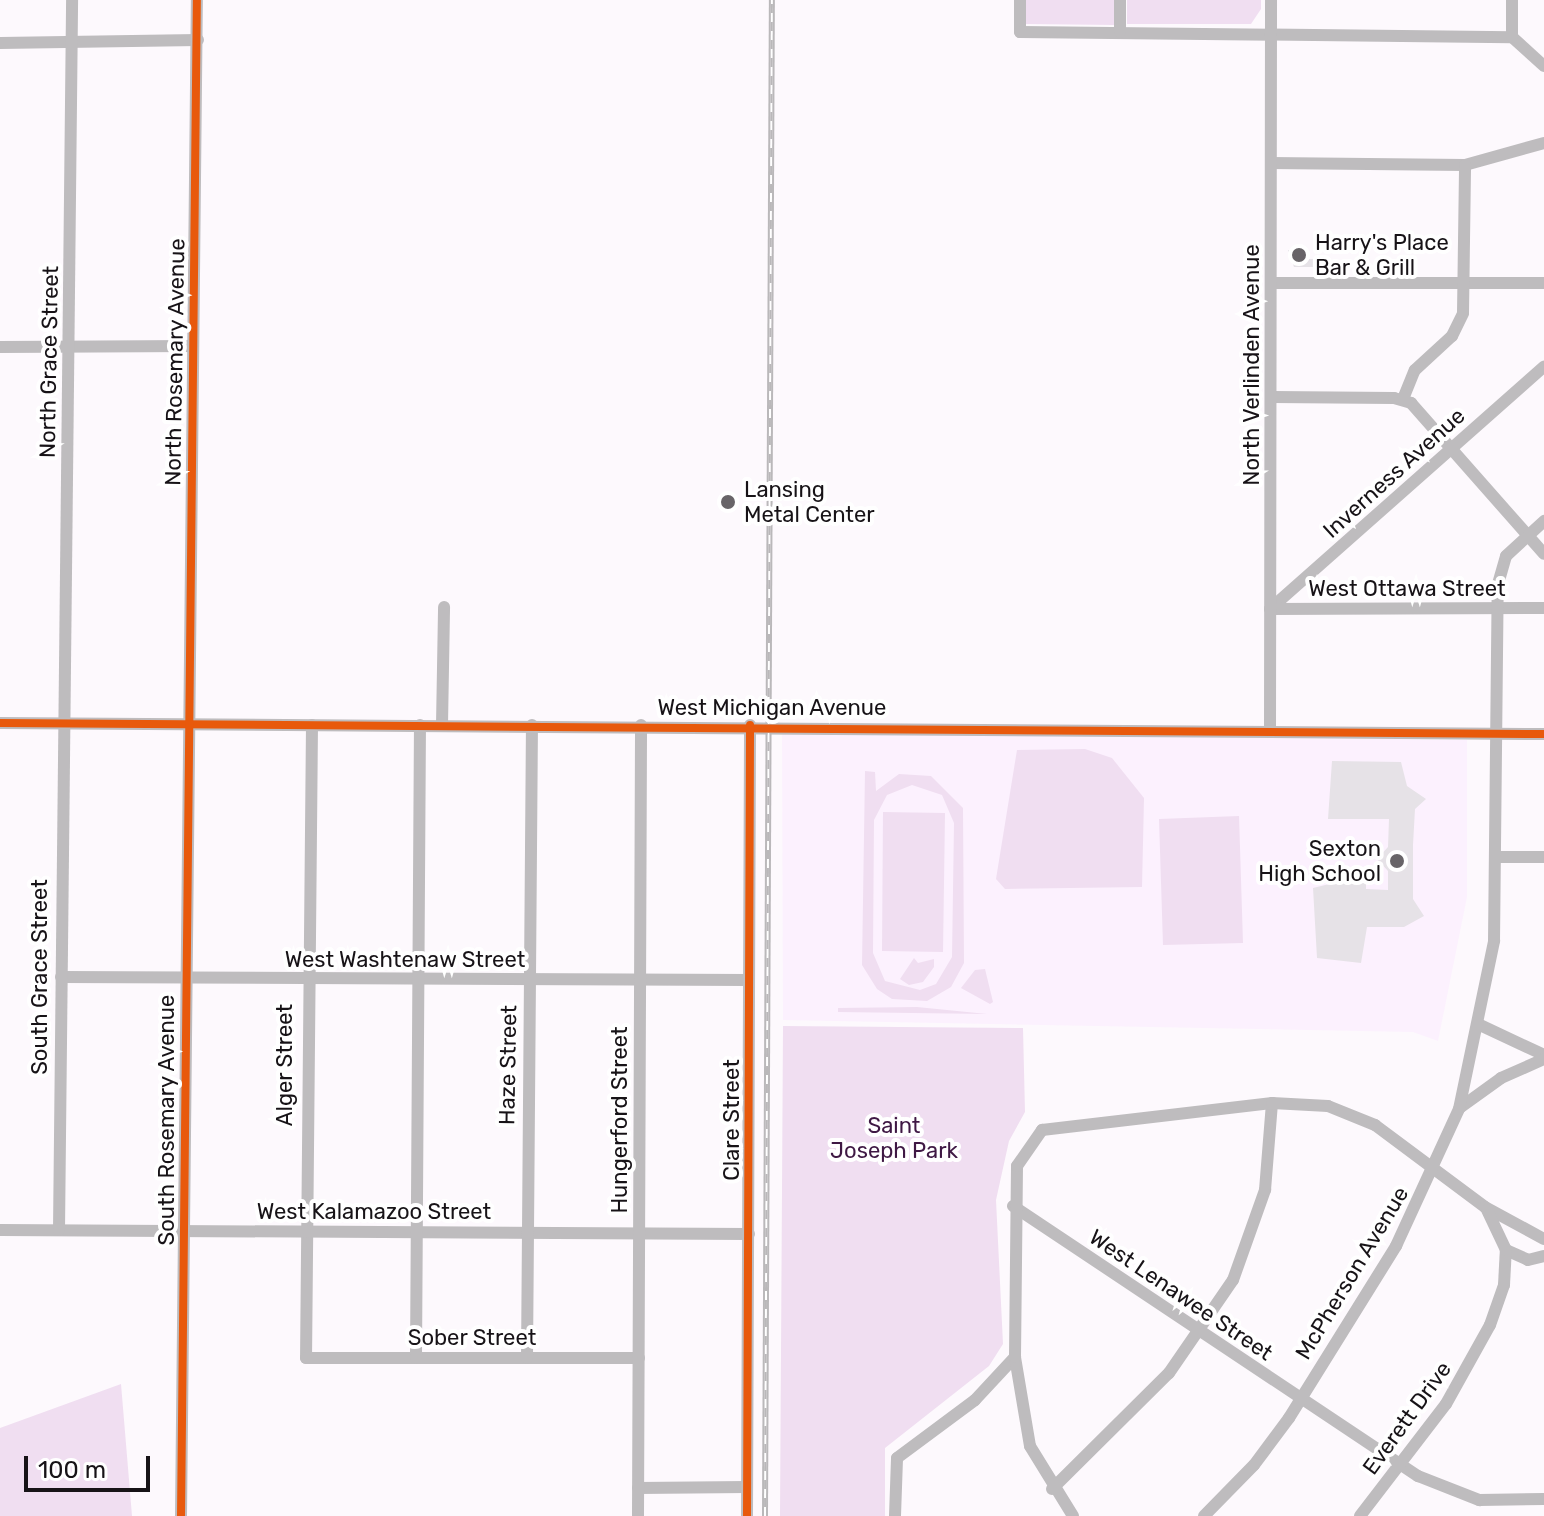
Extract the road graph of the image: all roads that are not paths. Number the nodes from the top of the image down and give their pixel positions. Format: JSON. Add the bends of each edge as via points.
{"nodes":[{"id":1,"x":72,"y":0,"type":"edge"},
{"id":2,"x":197,"y":0,"type":"edge"},
{"id":3,"x":1020,"y":0,"type":"edge"},
{"id":4,"x":1120,"y":0,"type":"edge"},
{"id":5,"x":1271,"y":0,"type":"edge"},
{"id":6,"x":1512,"y":0,"type":"edge"},
{"id":7,"x":1120,"y":32,"type":"junction"},
{"id":8,"x":1270,"y":37,"type":"junction"},
{"id":9,"x":1512,"y":37,"type":"junction"},
{"id":10,"x":198,"y":40,"type":"junction"},
{"id":11,"x":0,"y":43,"type":"edge"},
{"id":12,"x":72,"y":43,"type":"junction"},
{"id":13,"x":1544,"y":66,"type":"edge"},
{"id":14,"x":1544,"y":143,"type":"edge"},
{"id":15,"x":1271,"y":163,"type":"junction"},
{"id":16,"x":1465,"y":165,"type":"junction"},
{"id":17,"x":1272,"y":283,"type":"junction"},
{"id":18,"x":1465,"y":283,"type":"junction"},
{"id":19,"x":1544,"y":283,"type":"edge"},
{"id":20,"x":193,"y":346,"type":"junction"},
{"id":21,"x":0,"y":347,"type":"edge"},
{"id":22,"x":69,"y":347,"type":"junction"},
{"id":23,"x":1544,"y":367,"type":"edge"},
{"id":24,"x":1273,"y":397,"type":"junction"},
{"id":25,"x":1403,"y":399,"type":"junction"},
{"id":26,"x":1451,"y":448,"type":"junction"},
{"id":27,"x":1544,"y":521,"type":"edge"},
{"id":28,"x":1528,"y":535,"type":"junction"},
{"id":29,"x":1544,"y":554,"type":"edge"},
{"id":30,"x":1304,"y":579,"type":"junction"},
{"id":31,"x":444,"y":607,"type":"dead end"},
{"id":32,"x":1544,"y":608,"type":"edge"},
{"id":33,"x":1270,"y":609,"type":"junction"},
{"id":34,"x":1314,"y":610,"type":"junction"},
{"id":35,"x":1497,"y":611,"type":"junction"},
{"id":36,"x":0,"y":723,"type":"edge"},
{"id":37,"x":61,"y":724,"type":"junction"},
{"id":38,"x":188,"y":724,"type":"junction"},
{"id":39,"x":312,"y":725,"type":"junction"},
{"id":40,"x":420,"y":725,"type":"junction"},
{"id":41,"x":442,"y":725,"type":"junction"},
{"id":42,"x":532,"y":725,"type":"junction"},
{"id":43,"x":641,"y":725,"type":"junction"},
{"id":44,"x":750,"y":725,"type":"junction"},
{"id":45,"x":1270,"y":731,"type":"junction"},
{"id":46,"x":1497,"y":734,"type":"junction"},
{"id":47,"x":1544,"y":734,"type":"edge"},
{"id":48,"x":1497,"y":857,"type":"junction"},
{"id":49,"x":1544,"y":857,"type":"edge"},
{"id":50,"x":61,"y":977,"type":"junction"},
{"id":51,"x":186,"y":979,"type":"junction"},
{"id":52,"x":305,"y":980,"type":"junction"},
{"id":53,"x":416,"y":980,"type":"junction"},
{"id":54,"x":529,"y":980,"type":"junction"},
{"id":55,"x":749,"y":980,"type":"junction"},
{"id":56,"x":640,"y":981,"type":"junction"},
{"id":57,"x":1480,"y":1025,"type":"junction"},
{"id":58,"x":1544,"y":1057,"type":"edge"},
{"id":59,"x":1272,"y":1103,"type":"junction"},
{"id":60,"x":1459,"y":1109,"type":"junction"},
{"id":61,"x":1435,"y":1170,"type":"junction"},
{"id":62,"x":1013,"y":1206,"type":"junction"},
{"id":63,"x":1485,"y":1207,"type":"junction"},
{"id":64,"x":0,"y":1230,"type":"edge"},
{"id":65,"x":59,"y":1230,"type":"junction"},
{"id":66,"x":184,"y":1231,"type":"junction"},
{"id":67,"x":305,"y":1231,"type":"junction"},
{"id":68,"x":416,"y":1232,"type":"junction"},
{"id":69,"x":527,"y":1233,"type":"junction"},
{"id":70,"x":639,"y":1234,"type":"junction"},
{"id":71,"x":749,"y":1234,"type":"junction"},
{"id":72,"x":1544,"y":1239,"type":"edge"},
{"id":73,"x":1506,"y":1250,"type":"junction"},
{"id":74,"x":1544,"y":1256,"type":"edge"},
{"id":75,"x":1201,"y":1333,"type":"junction"},
{"id":76,"x":1015,"y":1357,"type":"junction"},
{"id":77,"x":306,"y":1358,"type":"joint"},
{"id":78,"x":416,"y":1358,"type":"junction"},
{"id":79,"x":527,"y":1358,"type":"junction"},
{"id":80,"x":639,"y":1358,"type":"junction"},
{"id":81,"x":1300,"y":1399,"type":"junction"},
{"id":82,"x":1401,"y":1464,"type":"junction"},
{"id":83,"x":747,"y":1487,"type":"junction"},
{"id":84,"x":638,"y":1488,"type":"junction"},
{"id":85,"x":1052,"y":1489,"type":"junction"},
{"id":86,"x":1544,"y":1499,"type":"edge"},
{"id":87,"x":181,"y":1516,"type":"edge"},
{"id":88,"x":638,"y":1516,"type":"edge"},
{"id":89,"x":747,"y":1516,"type":"edge"},
{"id":90,"x":895,"y":1516,"type":"edge"},
{"id":91,"x":1073,"y":1516,"type":"edge"},
{"id":92,"x":1204,"y":1516,"type":"edge"},
{"id":93,"x":1360,"y":1516,"type":"edge"}],
"edges":[{"from":1,"to":12,"type":"street","name":"North Grace Street"},
{"from":2,"to":10,"type":"street","name":"North Rosemary Avenue"},
{"from":3,"to":7,"type":"street","via":[[1020,32]]},
{"from":4,"to":7,"type":"street"},
{"from":5,"to":8,"type":"street","name":"North Verlinden Avenue"},
{"from":6,"to":9,"type":"street"},
{"from":7,"to":8,"type":"street"},
{"from":8,"to":9,"type":"street"},
{"from":8,"to":15,"type":"street","name":"North Verlinden Avenue"},
{"from":9,"to":13,"type":"street"},
{"from":10,"to":12,"type":"street"},
{"from":10,"to":20,"type":"street","name":"North Rosemary Avenue"},
{"from":11,"to":12,"type":"street"},
{"from":12,"to":22,"type":"street","name":"North Grace Street"},
{"from":14,"to":16,"type":"street"},
{"from":15,"to":16,"type":"street"},
{"from":15,"to":17,"type":"street","name":"North Verlinden Avenue"},
{"from":16,"to":18,"type":"street"},
{"from":17,"to":18,"type":"street"},
{"from":17,"to":24,"type":"street","name":"North Verlinden Avenue"},
{"from":18,"to":19,"type":"street"},
{"from":18,"to":25,"type":"street","via":[[1459,324],[1415,370]]},
{"from":20,"to":22,"type":"street"},
{"from":20,"to":38,"type":"street","name":"North Rosemary Avenue"},
{"from":21,"to":22,"type":"street"},
{"from":22,"to":37,"type":"street","name":"North Grace Street"},
{"from":23,"to":26,"type":"street","name":"Inverness Avenue"},
{"from":24,"to":25,"type":"street"},
{"from":24,"to":33,"type":"street","name":"North Verlinden Avenue"},
{"from":25,"to":26,"type":"street"},
{"from":26,"to":28,"type":"street"},
{"from":26,"to":30,"type":"street","name":"Inverness Avenue"},
{"from":27,"to":28,"type":"street","name":"McPherson Avenue"},
{"from":28,"to":29,"type":"street"},
{"from":28,"to":35,"type":"street","name":"McPherson Avenue","via":[[1500,569]]},
{"from":30,"to":33,"type":"street","name":"Inverness Avenue"},
{"from":30,"to":34,"type":"street","via":[[1302,596]]},
{"from":31,"to":41,"type":"street"},
{"from":32,"to":35,"type":"street","name":"West Ottawa Street"},
{"from":33,"to":34,"type":"street","name":"West Ottawa Street"},
{"from":33,"to":45,"type":"street","name":"North Verlinden Avenue"},
{"from":34,"to":35,"type":"street","name":"West Ottawa Street"},
{"from":35,"to":46,"type":"street","name":"McPherson Avenue"},
{"from":36,"to":37,"type":"street","name":"West Michigan Avenue"},
{"from":37,"to":38,"type":"street","name":"West Michigan Avenue"},
{"from":37,"to":50,"type":"street","name":"South Grace Street"},
{"from":38,"to":39,"type":"street","name":"West Michigan Avenue"},
{"from":38,"to":51,"type":"street","name":"South Rosemary Avenue"},
{"from":39,"to":40,"type":"street","name":"West Michigan Avenue"},
{"from":39,"to":52,"type":"street","name":"Alger Street"},
{"from":40,"to":41,"type":"street","name":"West Michigan Avenue"},
{"from":40,"to":53,"type":"street"},
{"from":41,"to":42,"type":"street","name":"West Michigan Avenue"},
{"from":42,"to":43,"type":"street","name":"West Michigan Avenue"},
{"from":42,"to":54,"type":"street","name":"Haze Street"},
{"from":43,"to":44,"type":"street","name":"West Michigan Avenue"},
{"from":43,"to":56,"type":"street","name":"Hungerford Street"},
{"from":44,"to":45,"type":"street","name":"West Michigan Avenue"},
{"from":44,"to":55,"type":"street","name":"Clare Street"},
{"from":45,"to":46,"type":"street","name":"West Michigan Avenue"},
{"from":46,"to":47,"type":"street","name":"West Michigan Avenue"},
{"from":46,"to":48,"type":"street","name":"McPherson Avenue"},
{"from":48,"to":49,"type":"street"},
{"from":48,"to":57,"type":"street","name":"McPherson Avenue","via":[[1494,941]]},
{"from":50,"to":51,"type":"street","name":"West Washtenaw Street"},
{"from":50,"to":65,"type":"street","name":"South Grace Street"},
{"from":51,"to":52,"type":"street","name":"West Washtenaw Street"},
{"from":51,"to":66,"type":"street","name":"South Rosemary Avenue"},
{"from":52,"to":53,"type":"street","name":"West Washtenaw Street"},
{"from":52,"to":67,"type":"street","name":"Alger Street"},
{"from":53,"to":54,"type":"street","name":"West Washtenaw Street"},
{"from":53,"to":68,"type":"street"},
{"from":54,"to":56,"type":"street","name":"West Washtenaw Street"},
{"from":54,"to":69,"type":"street","name":"Haze Street"},
{"from":55,"to":56,"type":"street","name":"West Washtenaw Street"},
{"from":55,"to":71,"type":"street","name":"Clare Street"},
{"from":56,"to":70,"type":"street","name":"Hungerford Street"},
{"from":57,"to":58,"type":"street"},
{"from":57,"to":60,"type":"street","name":"McPherson Avenue"},
{"from":58,"to":60,"type":"street","via":[[1485,1088]]},
{"from":59,"to":61,"type":"street","via":[[1312,1103],[1353,1114]]},
{"from":59,"to":62,"type":"street","via":[[1042,1130],[1021,1152]]},
{"from":59,"to":75,"type":"street","via":[[1259,1215],[1233,1280]]},
{"from":60,"to":61,"type":"street","name":"McPherson Avenue"},
{"from":61,"to":63,"type":"street"},
{"from":61,"to":81,"type":"street","name":"McPherson Avenue","via":[[1396,1246]]},
{"from":62,"to":75,"type":"street","name":"West Lenawee Street"},
{"from":62,"to":76,"type":"street"},
{"from":63,"to":72,"type":"street"},
{"from":63,"to":73,"type":"street"},
{"from":64,"to":65,"type":"street","name":"West Kalamazoo Street"},
{"from":65,"to":66,"type":"street","name":"West Kalamazoo Street"},
{"from":66,"to":67,"type":"street","name":"West Kalamazoo Street"},
{"from":66,"to":87,"type":"street","name":"South Rosemary Avenue"},
{"from":67,"to":68,"type":"street","name":"West Kalamazoo Street"},
{"from":67,"to":77,"type":"street","name":"Alger Street"},
{"from":68,"to":69,"type":"street","name":"West Kalamazoo Street"},
{"from":68,"to":78,"type":"street"},
{"from":69,"to":70,"type":"street","name":"West Kalamazoo Street"},
{"from":69,"to":79,"type":"street","name":"Haze Street"},
{"from":70,"to":71,"type":"street","name":"West Kalamazoo Street"},
{"from":70,"to":80,"type":"street","name":"Hungerford Street"},
{"from":71,"to":83,"type":"street","name":"Clare Street"},
{"from":73,"to":74,"type":"street","via":[[1528,1260]]},
{"from":73,"to":82,"type":"street","name":"Everett Drive","via":[[1504,1285],[1479,1348]]},
{"from":75,"to":81,"type":"street","name":"West Lenawee Street"},
{"from":75,"to":85,"type":"street"},
{"from":76,"to":85,"type":"street","via":[[1030,1446]]},
{"from":76,"to":90,"type":"street","via":[[975,1400],[897,1458]]},
{"from":77,"to":78,"type":"street","name":"Sober Street"},
{"from":78,"to":79,"type":"street","name":"Sober Street"},
{"from":79,"to":80,"type":"street","name":"Sober Street"},
{"from":80,"to":84,"type":"street","name":"Hungerford Street"},
{"from":81,"to":82,"type":"street","name":"West Lenawee Street"},
{"from":81,"to":92,"type":"street","name":"McPherson Avenue","via":[[1254,1465]]},
{"from":82,"to":86,"type":"street","name":"West Lenawee Street","via":[[1446,1490],[1479,1500]]},
{"from":82,"to":93,"type":"street","name":"Everett Drive"},
{"from":83,"to":84,"type":"street"},
{"from":83,"to":89,"type":"street","name":"Clare Street"},
{"from":84,"to":88,"type":"street","name":"Hungerford Street"},
{"from":85,"to":91,"type":"street"}]}
